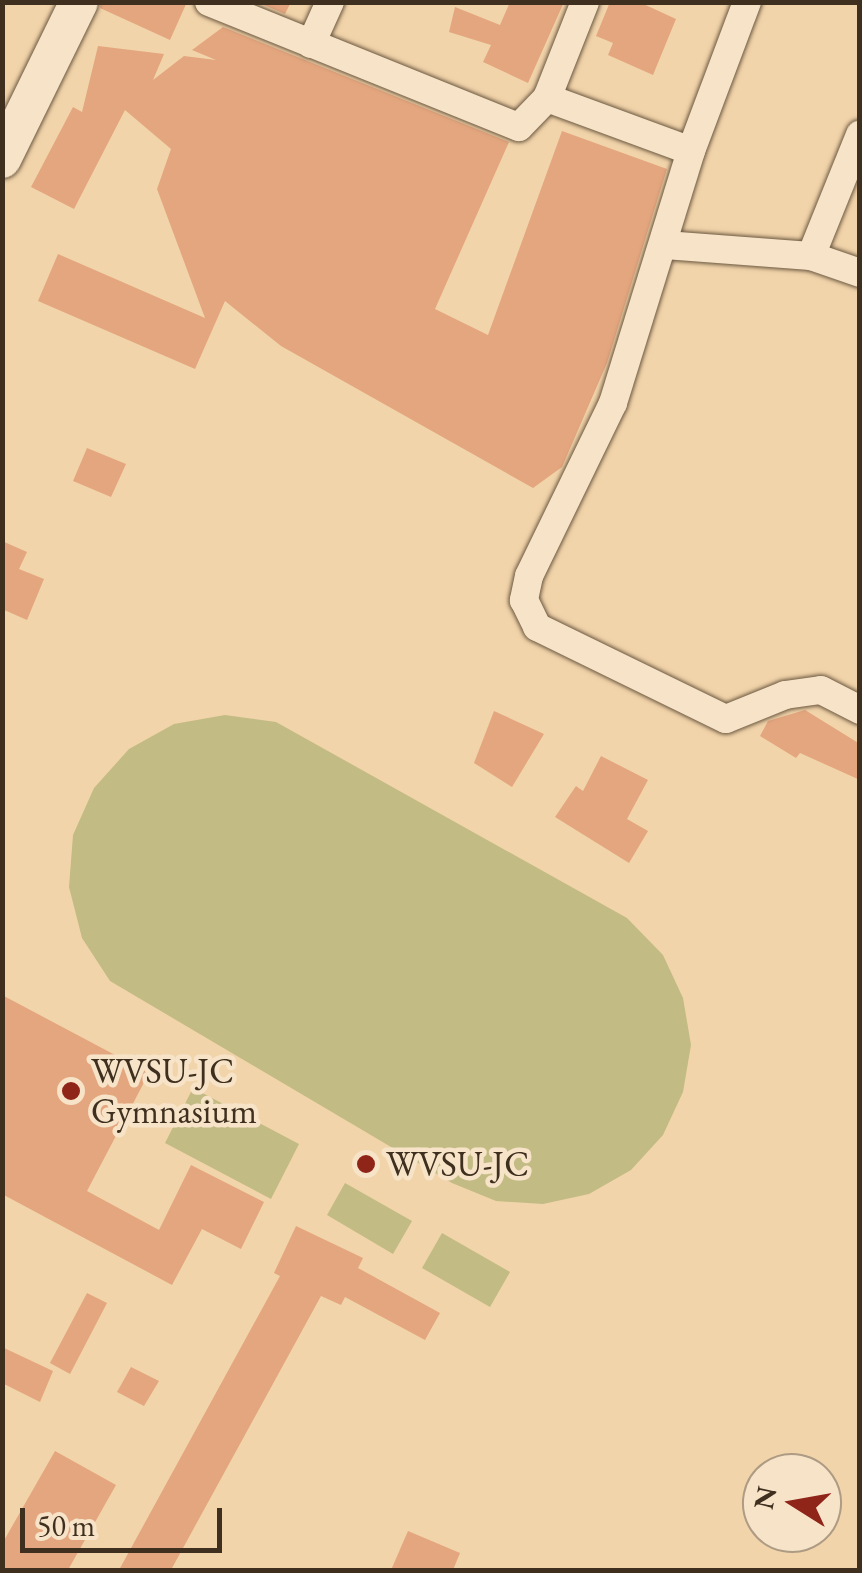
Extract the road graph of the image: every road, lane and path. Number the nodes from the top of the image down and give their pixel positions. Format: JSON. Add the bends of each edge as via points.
{"nodes":[{"id":1,"x":79,"y":2,"type":"edge"},
{"id":2,"x":209,"y":2,"type":"edge"},
{"id":3,"x":330,"y":2,"type":"edge"},
{"id":4,"x":584,"y":2,"type":"edge"},
{"id":5,"x":747,"y":2,"type":"edge"},
{"id":6,"x":310,"y":44,"type":"junction"},
{"id":7,"x":547,"y":98,"type":"junction"},
{"id":8,"x":860,"y":135,"type":"edge"},
{"id":9,"x":691,"y":151,"type":"junction"},
{"id":10,"x":2,"y":160,"type":"edge"},
{"id":11,"x":665,"y":246,"type":"junction"},
{"id":12,"x":812,"y":256,"type":"junction"},
{"id":13,"x":860,"y":273,"type":"edge"},
{"id":14,"x":860,"y":710,"type":"edge"}],
"edges":[{"from":1,"to":10,"type":"main road"},
{"from":2,"to":6,"type":"street"},
{"from":3,"to":6,"type":"street"},
{"from":4,"to":7,"type":"street"},
{"from":5,"to":9,"type":"street"},
{"from":6,"to":7,"type":"street","via":[[519,127]]},
{"from":7,"to":9,"type":"street"},
{"from":8,"to":12,"type":"street"},
{"from":9,"to":11,"type":"street"},
{"from":11,"to":12,"type":"street"},
{"from":11,"to":14,"type":"street","via":[[613,403],[524,600],[536,627],[726,719],[785,695],[821,690]]},
{"from":12,"to":13,"type":"street"}]}
